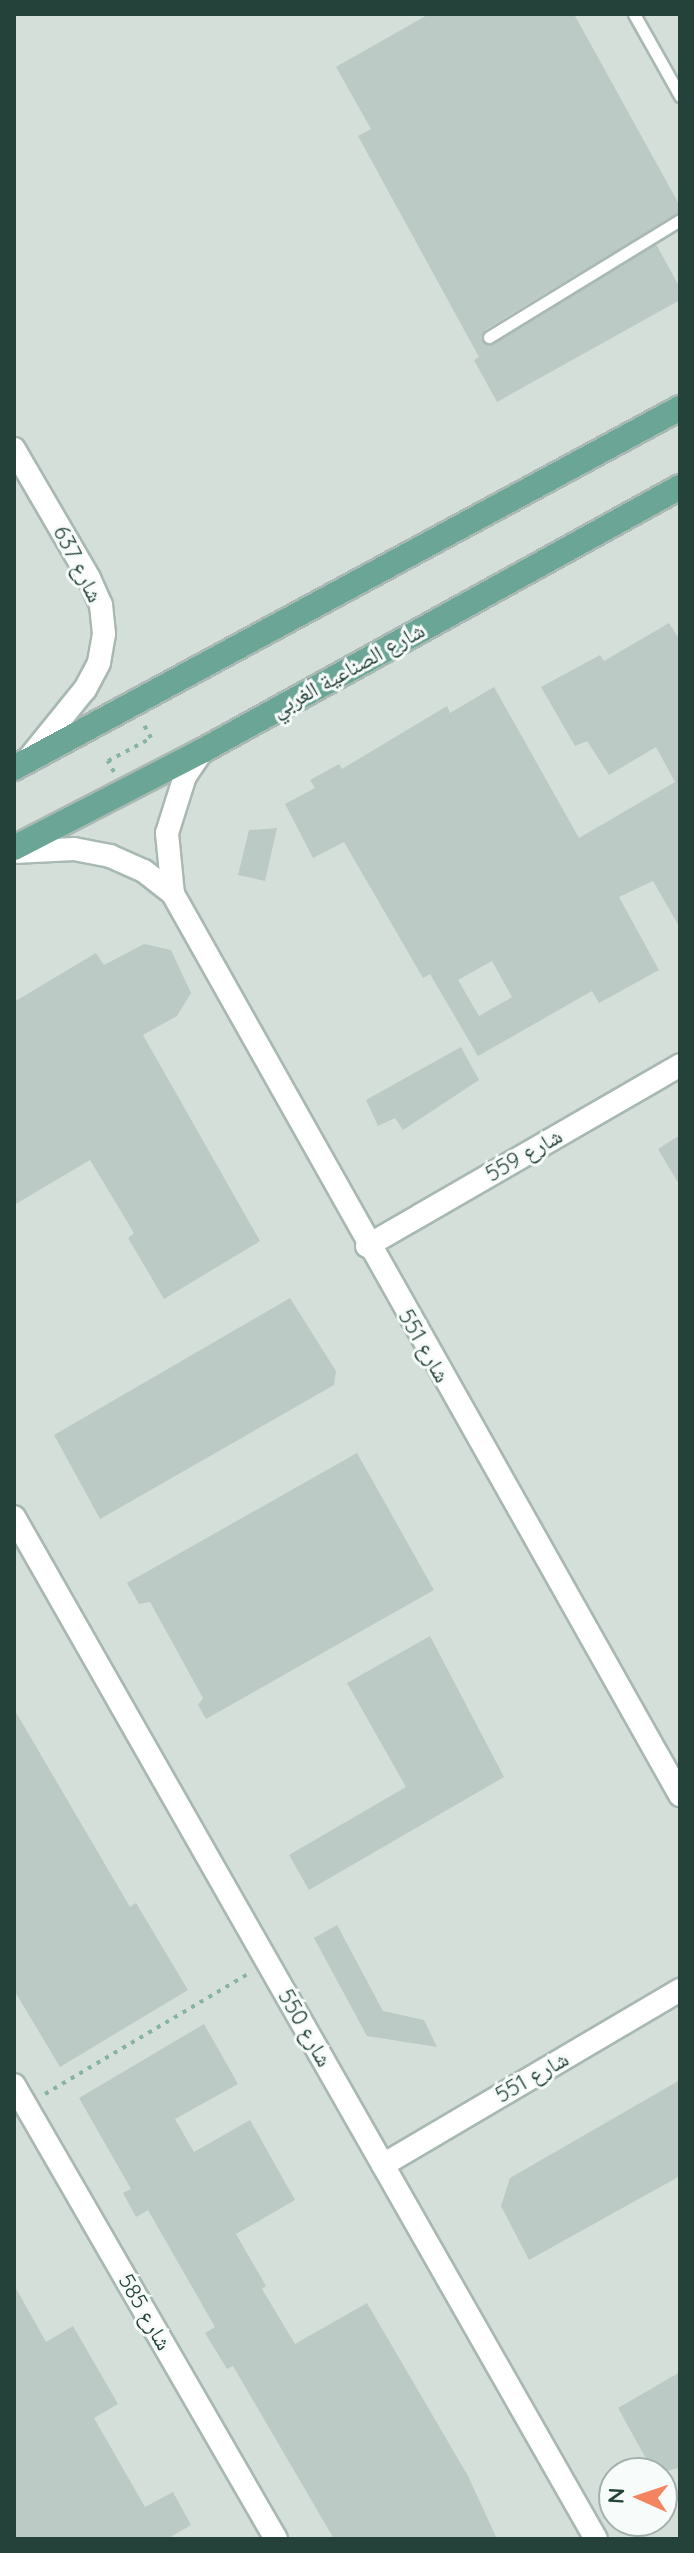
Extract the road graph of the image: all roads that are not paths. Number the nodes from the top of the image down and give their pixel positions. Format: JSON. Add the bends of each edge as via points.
{"nodes":[{"id":1,"x":634,"y":14,"type":"edge"},
{"id":2,"x":680,"y":96,"type":"edge"},
{"id":3,"x":680,"y":220,"type":"edge"},
{"id":4,"x":489,"y":337,"type":"dead end"},
{"id":5,"x":680,"y":408,"type":"edge"},
{"id":6,"x":14,"y":449,"type":"edge"},
{"id":7,"x":680,"y":487,"type":"edge"},
{"id":8,"x":202,"y":751,"type":"junction"},
{"id":9,"x":21,"y":764,"type":"edge"},
{"id":10,"x":14,"y":850,"type":"edge"},
{"id":11,"x":173,"y":894,"type":"junction"},
{"id":12,"x":680,"y":1065,"type":"edge"},
{"id":13,"x":367,"y":1246,"type":"junction"},
{"id":14,"x":14,"y":1517,"type":"edge"},
{"id":15,"x":680,"y":1795,"type":"edge"},
{"id":16,"x":680,"y":1990,"type":"edge"},
{"id":17,"x":14,"y":2085,"type":"edge"},
{"id":18,"x":383,"y":2165,"type":"junction"},
{"id":19,"x":276,"y":2539,"type":"edge"},
{"id":20,"x":596,"y":2539,"type":"edge"}],
"edges":[{"from":1,"to":2,"type":"lane"},
{"from":3,"to":4,"type":"lane"},
{"from":5,"to":9,"type":"main road"},
{"from":6,"to":9,"type":"street","name":"شارع 637","via":[[89,578],[101,605],[104,634],[99,663],[85,689]]},
{"from":7,"to":8,"type":"main road","name":"شارع الصناعية الغربي"},
{"from":8,"to":10,"type":"main road","name":"شارع الصناعية الغربي"},
{"from":8,"to":11,"type":"street","name":"شارع 551","via":[[185,776],[167,833]]},
{"from":10,"to":11,"type":"street","name":"شارع 551","via":[[74,849],[110,856],[144,871]]},
{"from":11,"to":13,"type":"street","name":"شارع 551"},
{"from":12,"to":13,"type":"street","name":"شارع 559"},
{"from":13,"to":15,"type":"street","name":"شارع 551"},
{"from":14,"to":18,"type":"street","name":"شارع 550"},
{"from":16,"to":18,"type":"street","name":"شارع 551"},
{"from":17,"to":19,"type":"street","name":"شارع 585"},
{"from":18,"to":20,"type":"street","name":"شارع 550"}]}
